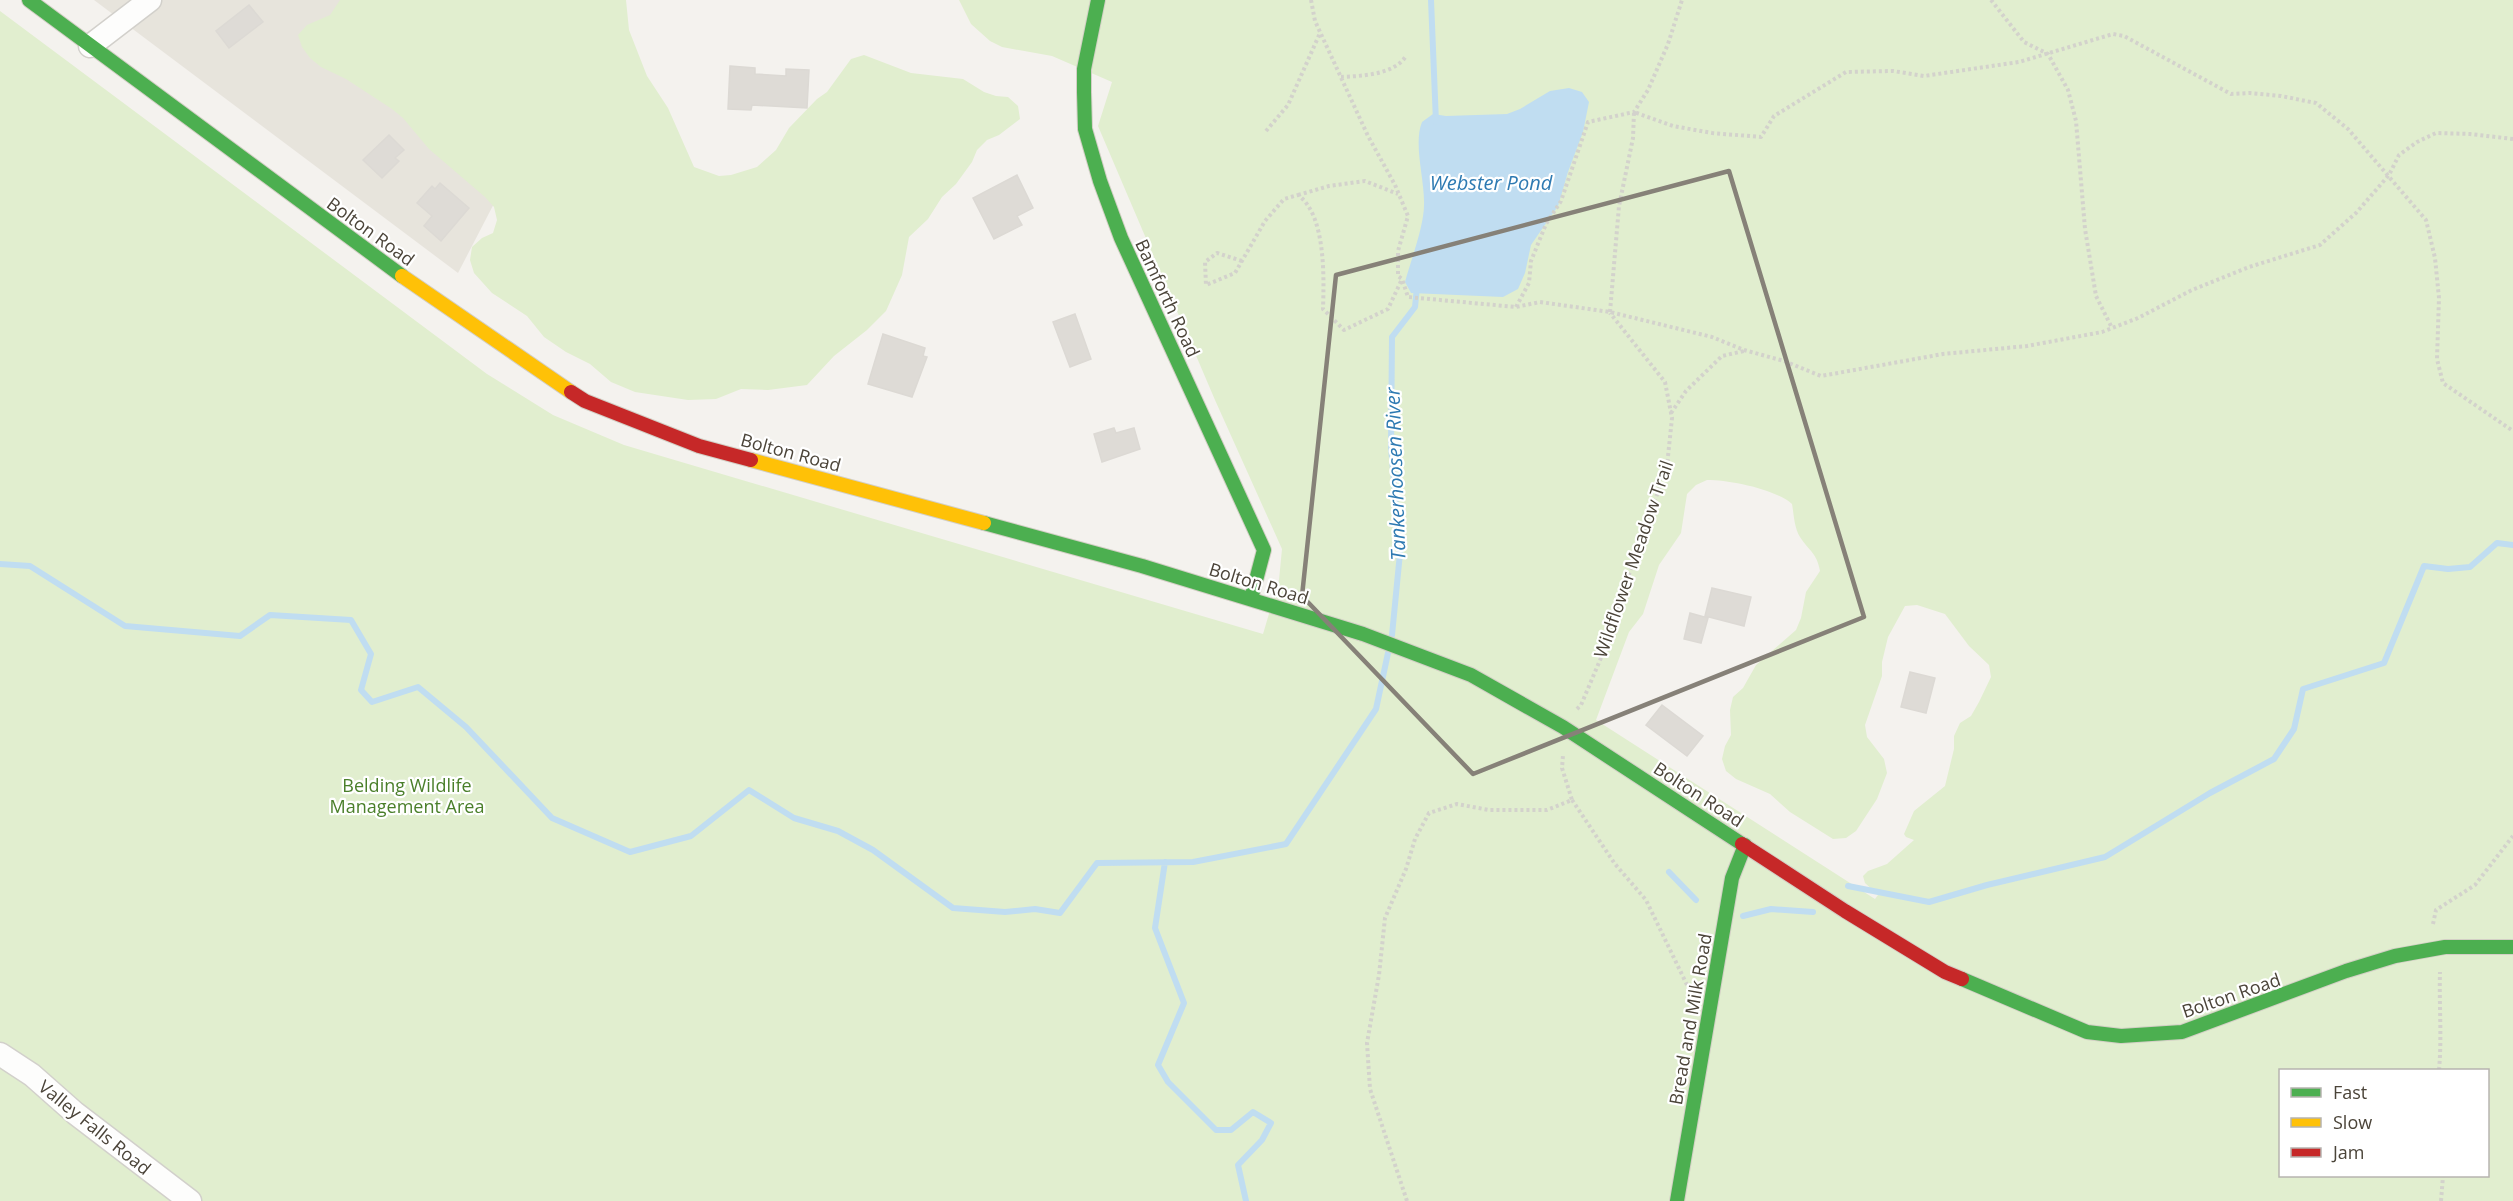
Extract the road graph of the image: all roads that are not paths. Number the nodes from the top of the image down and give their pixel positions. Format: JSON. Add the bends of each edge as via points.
{"nodes":[{"id":1,"x":29,"y":0,"type":"edge"},
{"id":2,"x":150,"y":0,"type":"edge"},
{"id":3,"x":1098,"y":0,"type":"edge"},
{"id":4,"x":90,"y":46,"type":"junction"},
{"id":5,"x":1251,"y":599,"type":"junction"},
{"id":6,"x":1745,"y":845,"type":"junction"},
{"id":7,"x":2513,"y":947,"type":"edge"},
{"id":8,"x":0,"y":1054,"type":"edge"},
{"id":9,"x":190,"y":1201,"type":"edge"},
{"id":10,"x":1677,"y":1201,"type":"edge"}],
"edges":[{"from":1,"to":4,"type":"street","name":"Bolton Road"},
{"from":2,"to":4,"type":"street"},
{"from":3,"to":5,"type":"street","name":"Bamforth Road","via":[[1084,69],[1085,129],[1121,238],[1264,550]]},
{"from":4,"to":5,"type":"street","name":"Bolton Road","via":[[439,303],[585,401],[699,446]]},
{"from":5,"to":6,"type":"street","name":"Bolton Road","via":[[1363,634],[1472,675],[1563,727]]},
{"from":6,"to":7,"type":"street","name":"Bolton Road","via":[[1945,972],[2087,1032],[2121,1036],[2182,1032],[2395,956],[2445,947]]},
{"from":6,"to":10,"type":"street","name":"Bread and Milk Road","via":[[1732,878]]},
{"from":8,"to":9,"type":"street","name":"Valley Falls Road"}]}
